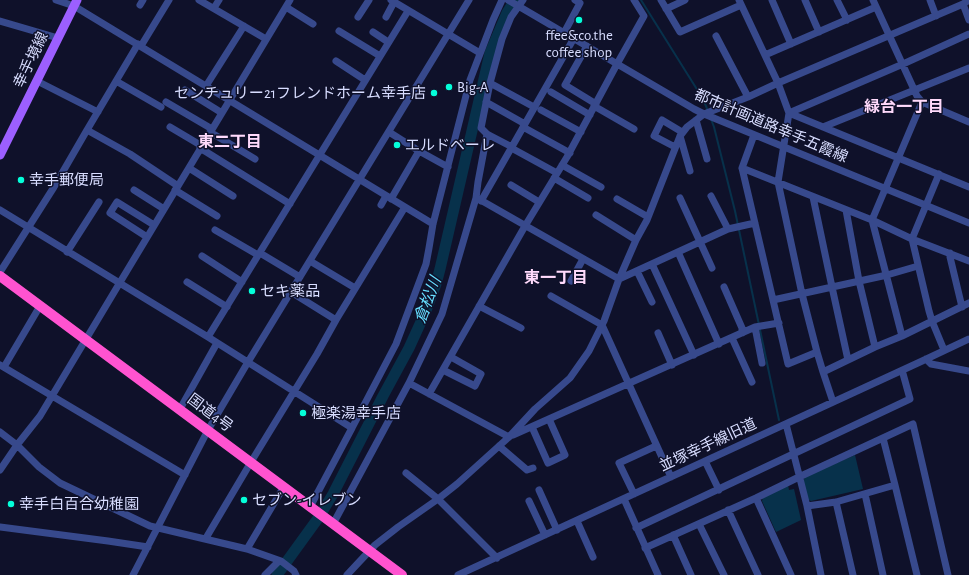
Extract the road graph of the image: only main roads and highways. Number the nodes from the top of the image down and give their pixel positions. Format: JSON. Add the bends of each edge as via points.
{"nodes":[{"id":1,"x":75,"y":2,"type":"edge"},
{"id":2,"x":0,"y":155,"type":"edge"},
{"id":3,"x":0,"y":276,"type":"edge"},
{"id":4,"x":402,"y":575,"type":"edge"}],
"edges":[{"from":1,"to":2,"type":"main road","name":"幸手境線"},
{"from":3,"to":4,"type":"highway","name":"国道4号"}]}
